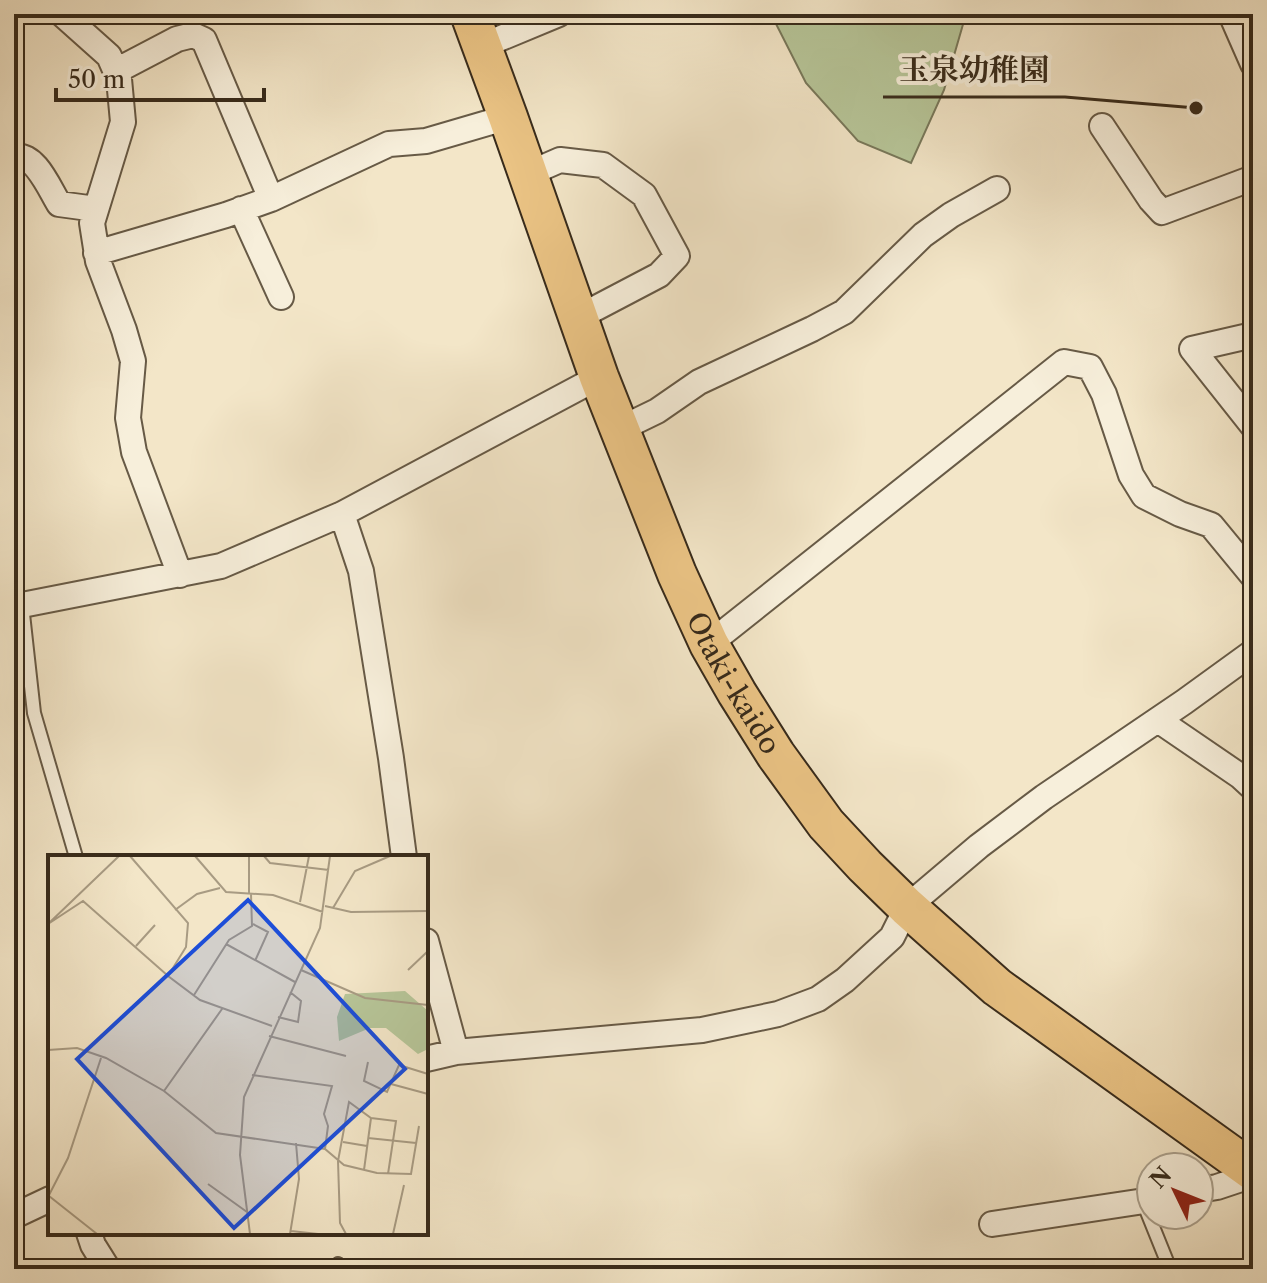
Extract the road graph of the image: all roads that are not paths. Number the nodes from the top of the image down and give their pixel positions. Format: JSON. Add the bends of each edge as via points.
{"nodes":[{"id":1,"x":62,"y":14,"type":"edge"},
{"id":2,"x":559,"y":14,"type":"edge"},
{"id":3,"x":1231,"y":14,"type":"edge"},
{"id":4,"x":476,"y":30,"type":"edge"},
{"id":5,"x":1253,"y":64,"type":"edge"},
{"id":6,"x":116,"y":71,"type":"junction"},
{"id":7,"x":508,"y":117,"type":"junction"},
{"id":8,"x":1102,"y":126,"type":"dead end"},
{"id":9,"x":14,"y":157,"type":"edge"},
{"id":10,"x":528,"y":174,"type":"junction"},
{"id":11,"x":1253,"y":178,"type":"edge"},
{"id":12,"x":997,"y":189,"type":"dead end"},
{"id":13,"x":271,"y":199,"type":"junction"},
{"id":14,"x":96,"y":209,"type":"junction"},
{"id":15,"x":241,"y":209,"type":"junction"},
{"id":16,"x":96,"y":253,"type":"junction"},
{"id":17,"x":281,"y":297,"type":"dead end"},
{"id":18,"x":579,"y":317,"type":"junction"},
{"id":19,"x":1253,"y":335,"type":"edge"},
{"id":20,"x":599,"y":377,"type":"junction"},
{"id":21,"x":1253,"y":426,"type":"edge"},
{"id":22,"x":620,"y":429,"type":"junction"},
{"id":23,"x":342,"y":514,"type":"junction"},
{"id":24,"x":180,"y":575,"type":"junction"},
{"id":25,"x":1253,"y":576,"type":"edge"},
{"id":26,"x":18,"y":605,"type":"edge"},
{"id":27,"x":709,"y":644,"type":"junction"},
{"id":28,"x":1253,"y":652,"type":"edge"},
{"id":29,"x":1158,"y":720,"type":"junction"},
{"id":30,"x":1253,"y":788,"type":"edge"},
{"id":31,"x":75,"y":855,"type":"edge"},
{"id":32,"x":404,"y":855,"type":"edge"},
{"id":33,"x":907,"y":907,"type":"junction"},
{"id":34,"x":428,"y":948,"type":"edge"},
{"id":35,"x":456,"y":1052,"type":"junction"},
{"id":36,"x":428,"y":1059,"type":"edge"},
{"id":37,"x":1253,"y":1173,"type":"edge"},
{"id":38,"x":1215,"y":1187,"type":"edge"},
{"id":39,"x":48,"y":1200,"type":"edge"},
{"id":40,"x":1135,"y":1203,"type":"edge"},
{"id":41,"x":14,"y":1216,"type":"edge"},
{"id":42,"x":992,"y":1224,"type":"dead end"},
{"id":43,"x":1157,"y":1231,"type":"edge"},
{"id":44,"x":90,"y":1235,"type":"edge"},
{"id":45,"x":108,"y":1269,"type":"edge"},
{"id":46,"x":1170,"y":1269,"type":"edge"}],
"edges":[{"from":1,"to":6,"type":"street","via":[[109,56]]},
{"from":2,"to":4,"type":"street"},
{"from":3,"to":5,"type":"street"},
{"from":4,"to":7,"type":"highway","name":"Otaki-kaido"},
{"from":6,"to":13,"type":"street","via":[[177,39],[193,35],[204,40]]},
{"from":6,"to":14,"type":"street","via":[[123,122]]},
{"from":7,"to":10,"type":"highway","name":"Otaki-kaido"},
{"from":7,"to":13,"type":"street","via":[[426,141],[389,144]]},
{"from":8,"to":11,"type":"street","via":[[1162,212]]},
{"from":9,"to":14,"type":"street","via":[[32,160],[59,204]]},
{"from":10,"to":18,"type":"highway","name":"Otaki-kaido"},
{"from":10,"to":18,"type":"street","via":[[560,160],[603,165],[644,195],[677,256],[659,275]]},
{"from":12,"to":22,"type":"street","via":[[923,235],[844,312],[699,382]]},
{"from":13,"to":15,"type":"street"},
{"from":14,"to":16,"type":"street"},
{"from":15,"to":16,"type":"street"},
{"from":15,"to":17,"type":"street"},
{"from":16,"to":24,"type":"street","via":[[133,361],[128,418],[134,452]]},
{"from":18,"to":20,"type":"highway","name":"Otaki-kaido"},
{"from":19,"to":21,"type":"street","via":[[1192,349]]},
{"from":20,"to":22,"type":"highway","name":"Otaki-kaido"},
{"from":20,"to":23,"type":"street"},
{"from":22,"to":27,"type":"highway","name":"Otaki-kaido"},
{"from":23,"to":24,"type":"street","via":[[221,566]]},
{"from":23,"to":32,"type":"street","via":[[361,571]]},
{"from":24,"to":26,"type":"street"},
{"from":25,"to":27,"type":"street","via":[[1211,525],[1144,496],[1090,367],[1064,362]]},
{"from":26,"to":31,"type":"lane","via":[[34,713]]},
{"from":27,"to":33,"type":"highway","name":"Otaki-kaido","via":[[776,755],[826,824]]},
{"from":28,"to":29,"type":"street"},
{"from":29,"to":30,"type":"street"},
{"from":29,"to":33,"type":"street","via":[[1022,813]]},
{"from":33,"to":35,"type":"street","via":[[892,937],[845,980],[818,999],[778,1014],[702,1030]]},
{"from":33,"to":37,"type":"highway","name":"Otaki-kaido","via":[[997,987]]},
{"from":34,"to":35,"type":"street"},
{"from":35,"to":36,"type":"street"},
{"from":37,"to":38,"type":"street"},
{"from":39,"to":41,"type":"street"},
{"from":40,"to":42,"type":"street"},
{"from":43,"to":46,"type":"lane"},
{"from":44,"to":45,"type":"street"}]}
